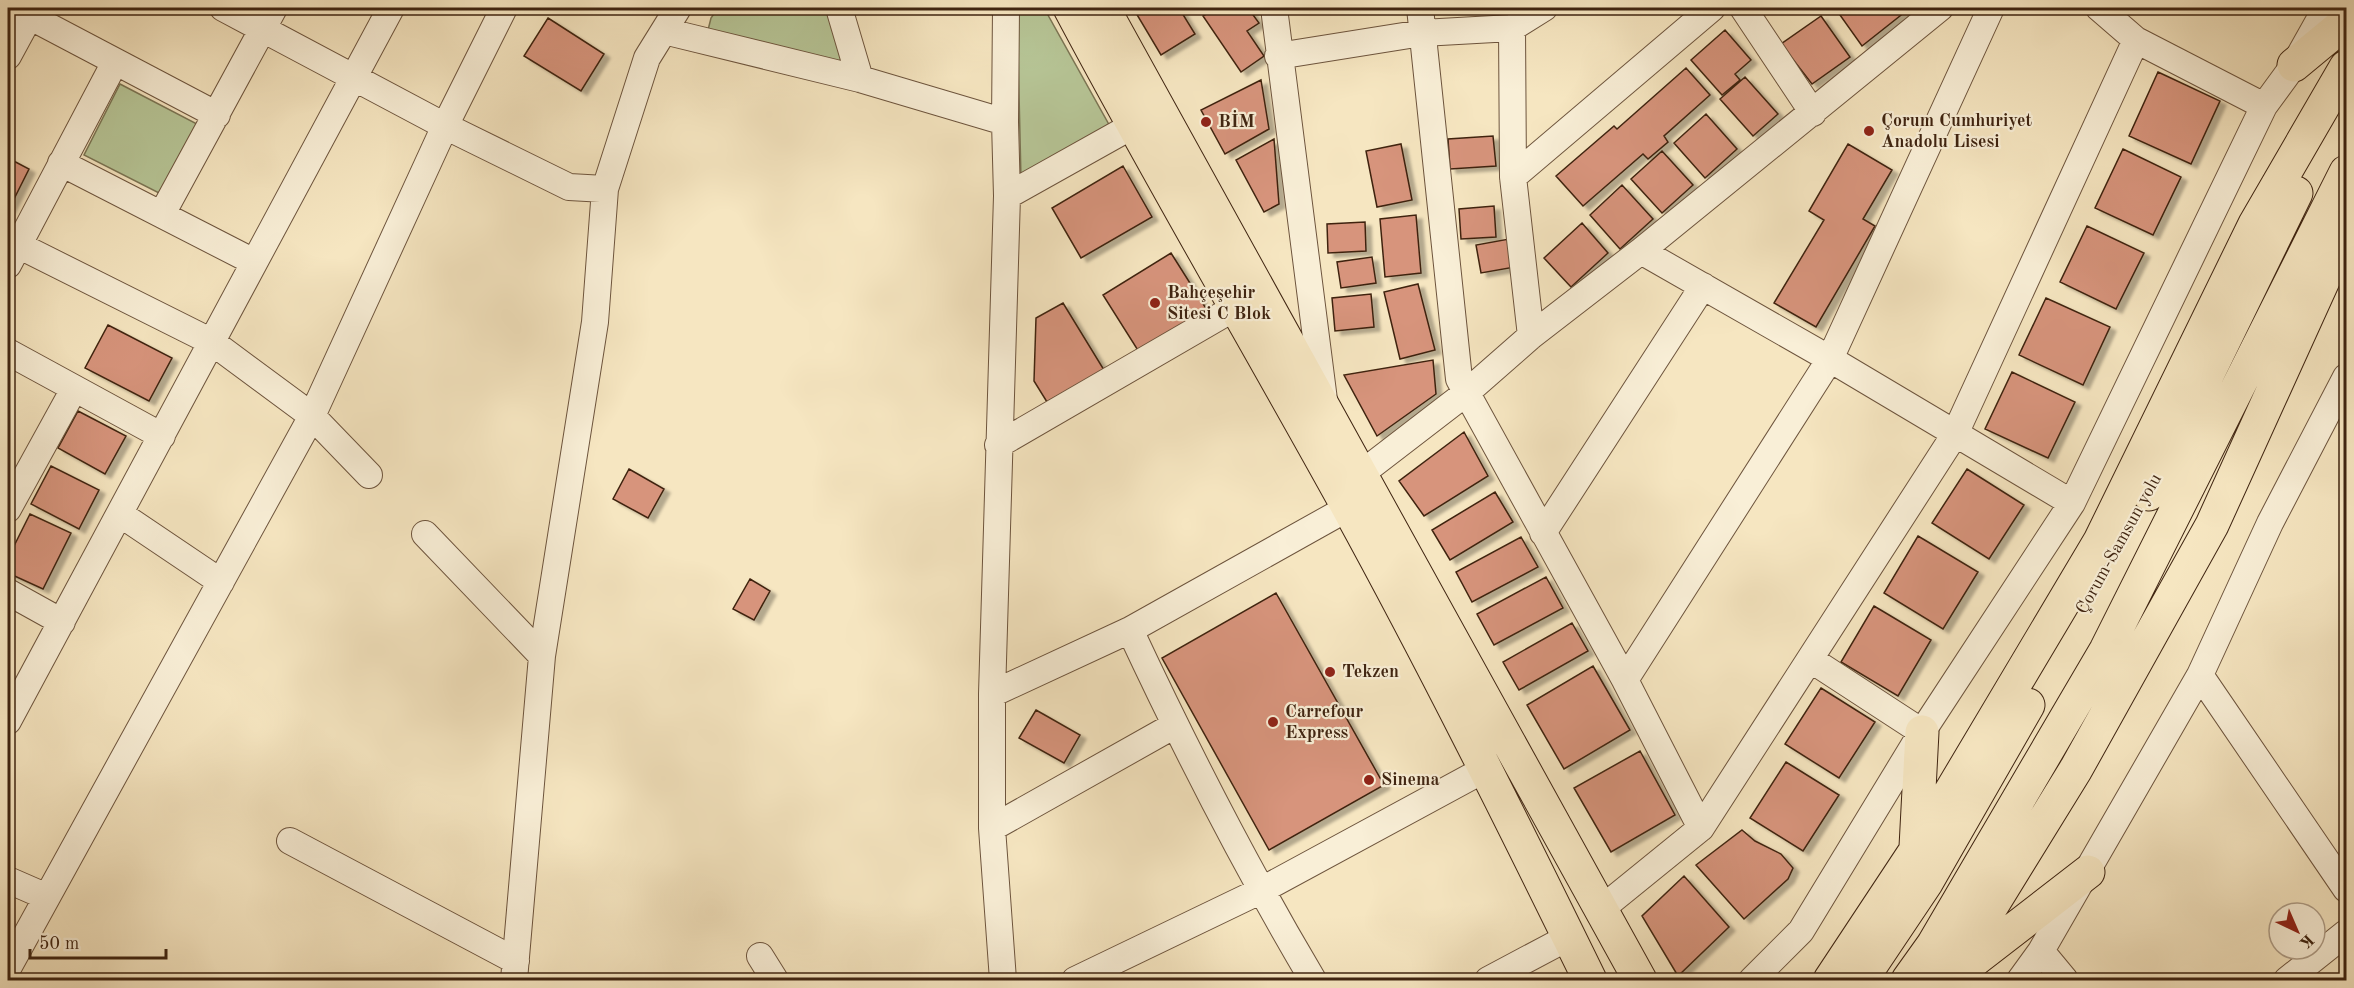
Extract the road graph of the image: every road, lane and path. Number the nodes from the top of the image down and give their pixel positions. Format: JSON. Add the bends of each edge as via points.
{"nodes":[{"id":1,"x":223,"y":8,"type":"edge"},
{"id":2,"x":391,"y":8,"type":"edge"},
{"id":3,"x":504,"y":8,"type":"edge"},
{"id":4,"x":678,"y":8,"type":"edge"},
{"id":5,"x":839,"y":8,"type":"edge"},
{"id":6,"x":1006,"y":8,"type":"edge"},
{"id":7,"x":1070,"y":8,"type":"edge"},
{"id":8,"x":1103,"y":8,"type":"edge"},
{"id":9,"x":1274,"y":8,"type":"edge"},
{"id":10,"x":1420,"y":8,"type":"edge"},
{"id":11,"x":1544,"y":8,"type":"edge"},
{"id":12,"x":1712,"y":8,"type":"edge"},
{"id":13,"x":1743,"y":8,"type":"edge"},
{"id":14,"x":1940,"y":8,"type":"edge"},
{"id":15,"x":1991,"y":8,"type":"edge"},
{"id":16,"x":2099,"y":8,"type":"edge"},
{"id":17,"x":2326,"y":8,"type":"edge"},
{"id":18,"x":32,"y":12,"type":"edge"},
{"id":19,"x":269,"y":18,"type":"edge"},
{"id":20,"x":2346,"y":22,"type":"edge"},
{"id":21,"x":1512,"y":28,"type":"junction"},
{"id":22,"x":664,"y":31,"type":"junction"},
{"id":23,"x":1422,"y":33,"type":"junction"},
{"id":24,"x":2136,"y":40,"type":"junction"},
{"id":25,"x":8,"y":56,"type":"edge"},
{"id":26,"x":1278,"y":56,"type":"junction"},
{"id":27,"x":115,"y":62,"type":"junction"},
{"id":28,"x":2294,"y":65,"type":"junction"},
{"id":29,"x":2346,"y":67,"type":"edge"},
{"id":30,"x":354,"y":78,"type":"junction"},
{"id":31,"x":860,"y":79,"type":"junction"},
{"id":32,"x":2346,"y":92,"type":"edge"},
{"id":33,"x":2264,"y":106,"type":"junction"},
{"id":34,"x":1813,"y":113,"type":"junction"},
{"id":35,"x":217,"y":115,"type":"junction"},
{"id":36,"x":1005,"y":122,"type":"junction"},
{"id":37,"x":445,"y":126,"type":"junction"},
{"id":38,"x":1132,"y":126,"type":"junction"},
{"id":39,"x":61,"y":163,"type":"junction"},
{"id":40,"x":2346,"y":172,"type":"edge"},
{"id":41,"x":1513,"y":177,"type":"junction"},
{"id":42,"x":605,"y":189,"type":"junction"},
{"id":43,"x":1007,"y":196,"type":"junction"},
{"id":44,"x":162,"y":214,"type":"junction"},
{"id":45,"x":2346,"y":230,"type":"edge"},
{"id":46,"x":11,"y":250,"type":"edge"},
{"id":47,"x":1641,"y":251,"type":"junction"},
{"id":48,"x":254,"y":262,"type":"junction"},
{"id":49,"x":1703,"y":286,"type":"junction"},
{"id":50,"x":1236,"y":307,"type":"junction"},
{"id":51,"x":1531,"y":336,"type":"junction"},
{"id":52,"x":212,"y":342,"type":"junction"},
{"id":53,"x":8,"y":352,"type":"edge"},
{"id":54,"x":1830,"y":359,"type":"junction"},
{"id":55,"x":2346,"y":377,"type":"edge"},
{"id":56,"x":74,"y":389,"type":"junction"},
{"id":57,"x":1466,"y":393,"type":"junction"},
{"id":58,"x":1325,"y":409,"type":"junction"},
{"id":59,"x":312,"y":416,"type":"junction"},
{"id":60,"x":1955,"y":434,"type":"junction"},
{"id":61,"x":162,"y":436,"type":"junction"},
{"id":62,"x":998,"y":445,"type":"junction"},
{"id":63,"x":369,"y":475,"type":"dead end"},
{"id":64,"x":1355,"y":491,"type":"junction"},
{"id":65,"x":10,"y":497,"type":"edge"},
{"id":66,"x":2072,"y":503,"type":"junction"},
{"id":67,"x":120,"y":514,"type":"junction"},
{"id":68,"x":1543,"y":533,"type":"junction"},
{"id":69,"x":425,"y":534,"type":"dead end"},
{"id":70,"x":221,"y":582,"type":"junction"},
{"id":71,"x":8,"y":592,"type":"edge"},
{"id":72,"x":62,"y":622,"type":"junction"},
{"id":73,"x":1130,"y":630,"type":"junction"},
{"id":74,"x":542,"y":656,"type":"junction"},
{"id":75,"x":1810,"y":659,"type":"junction"},
{"id":76,"x":2200,"y":675,"type":"junction"},
{"id":77,"x":1625,"y":680,"type":"junction"},
{"id":78,"x":992,"y":694,"type":"junction"},
{"id":79,"x":8,"y":720,"type":"edge"},
{"id":80,"x":1175,"y":725,"type":"junction"},
{"id":81,"x":1922,"y":732,"type":"junction"},
{"id":82,"x":1487,"y":768,"type":"junction"},
{"id":83,"x":992,"y":828,"type":"junction"},
{"id":84,"x":1701,"y":828,"type":"junction"},
{"id":85,"x":290,"y":841,"type":"dead end"},
{"id":86,"x":1916,"y":850,"type":"junction"},
{"id":87,"x":2088,"y":872,"type":"junction"},
{"id":88,"x":8,"y":880,"type":"edge"},
{"id":89,"x":2346,"y":889,"type":"edge"},
{"id":90,"x":1260,"y":891,"type":"junction"},
{"id":91,"x":47,"y":897,"type":"junction"},
{"id":92,"x":1600,"y":910,"type":"junction"},
{"id":93,"x":2346,"y":933,"type":"edge"},
{"id":94,"x":1569,"y":938,"type":"junction"},
{"id":95,"x":2041,"y":951,"type":"junction"},
{"id":96,"x":760,"y":956,"type":"dead end"},
{"id":97,"x":8,"y":968,"type":"edge"},
{"id":98,"x":515,"y":971,"type":"edge"},
{"id":99,"x":2289,"y":980,"type":"edge"},
{"id":100,"x":775,"y":981,"type":"edge"},
{"id":101,"x":1003,"y":981,"type":"edge"},
{"id":102,"x":1075,"y":981,"type":"edge"},
{"id":103,"x":1313,"y":981,"type":"edge"},
{"id":104,"x":1488,"y":981,"type":"edge"},
{"id":105,"x":1590,"y":981,"type":"edge"},
{"id":106,"x":1640,"y":981,"type":"edge"},
{"id":107,"x":1752,"y":981,"type":"edge"},
{"id":108,"x":1830,"y":981,"type":"edge"},
{"id":109,"x":1861,"y":981,"type":"edge"},
{"id":110,"x":1908,"y":981,"type":"edge"},
{"id":111,"x":1947,"y":981,"type":"edge"},
{"id":112,"x":2020,"y":981,"type":"edge"},
{"id":113,"x":2065,"y":981,"type":"edge"}],
"edges":[{"from":1,"to":19,"type":"street"},
{"from":2,"to":30,"type":"street"},
{"from":3,"to":37,"type":"street"},
{"from":4,"to":22,"type":"street"},
{"from":5,"to":31,"type":"street"},
{"from":6,"to":36,"type":"street"},
{"from":7,"to":38,"type":"main road"},
{"from":8,"to":58,"type":"main road"},
{"from":9,"to":26,"type":"street"},
{"from":10,"to":23,"type":"street"},
{"from":11,"to":21,"type":"street"},
{"from":12,"to":41,"type":"street"},
{"from":13,"to":34,"type":"street"},
{"from":14,"to":34,"type":"street"},
{"from":15,"to":54,"type":"street"},
{"from":16,"to":24,"type":"street"},
{"from":17,"to":28,"type":"street"},
{"from":18,"to":25,"type":"street"},
{"from":18,"to":27,"type":"street"},
{"from":19,"to":30,"type":"street"},
{"from":19,"to":35,"type":"street"},
{"from":20,"to":28,"type":"main road"},
{"from":21,"to":23,"type":"street"},
{"from":21,"to":41,"type":"street"},
{"from":22,"to":31,"type":"street"},
{"from":22,"to":42,"type":"street","via":[[647,58]]},
{"from":23,"to":26,"type":"street"},
{"from":23,"to":57,"type":"street","via":[[1459,379]]},
{"from":24,"to":33,"type":"street"},
{"from":24,"to":60,"type":"street"},
{"from":26,"to":58,"type":"street"},
{"from":27,"to":35,"type":"street"},
{"from":27,"to":39,"type":"street"},
{"from":28,"to":33,"type":"street"},
{"from":29,"to":86,"type":"main road","via":[[2255,224],[2100,541]]},
{"from":30,"to":37,"type":"street"},
{"from":30,"to":48,"type":"street"},
{"from":31,"to":36,"type":"street"},
{"from":32,"to":109,"type":"main road","name":"Çorum-Samsun yolu","via":[[2139,514],[1926,883]]},
{"from":33,"to":66,"type":"street"},
{"from":34,"to":47,"type":"street"},
{"from":35,"to":44,"type":"street"},
{"from":36,"to":43,"type":"street"},
{"from":37,"to":42,"type":"street","via":[[569,187]]},
{"from":37,"to":59,"type":"street"},
{"from":38,"to":43,"type":"street"},
{"from":38,"to":50,"type":"main road"},
{"from":39,"to":44,"type":"street"},
{"from":39,"to":46,"type":"street"},
{"from":40,"to":110,"type":"main road","name":"Çorum-Samsun yolu","via":[[2106,650]]},
{"from":41,"to":51,"type":"street"},
{"from":42,"to":74,"type":"street","via":[[595,322]]},
{"from":43,"to":62,"type":"street"},
{"from":44,"to":48,"type":"street"},
{"from":45,"to":111,"type":"main road","via":[[2212,525],[2076,769]]},
{"from":46,"to":52,"type":"street"},
{"from":47,"to":49,"type":"street"},
{"from":47,"to":51,"type":"street"},
{"from":48,"to":52,"type":"street"},
{"from":49,"to":54,"type":"street"},
{"from":49,"to":68,"type":"street"},
{"from":50,"to":62,"type":"street"},
{"from":50,"to":64,"type":"main road"},
{"from":51,"to":57,"type":"street"},
{"from":52,"to":59,"type":"street"},
{"from":52,"to":61,"type":"street"},
{"from":53,"to":56,"type":"street"},
{"from":54,"to":60,"type":"street"},
{"from":54,"to":77,"type":"street"},
{"from":55,"to":76,"type":"street","via":[[2270,523]]},
{"from":56,"to":61,"type":"street"},
{"from":56,"to":65,"type":"street"},
{"from":57,"to":64,"type":"street"},
{"from":57,"to":68,"type":"street"},
{"from":58,"to":64,"type":"main road"},
{"from":59,"to":63,"type":"street"},
{"from":59,"to":70,"type":"street"},
{"from":60,"to":66,"type":"street"},
{"from":60,"to":75,"type":"street"},
{"from":61,"to":67,"type":"street"},
{"from":62,"to":78,"type":"street"},
{"from":64,"to":73,"type":"street"},
{"from":64,"to":82,"type":"main road"},
{"from":64,"to":92,"type":"main road"},
{"from":66,"to":81,"type":"street"},
{"from":67,"to":70,"type":"street"},
{"from":67,"to":72,"type":"street"},
{"from":68,"to":77,"type":"street"},
{"from":69,"to":74,"type":"street"},
{"from":70,"to":91,"type":"street"},
{"from":71,"to":72,"type":"street"},
{"from":72,"to":79,"type":"street"},
{"from":73,"to":78,"type":"street"},
{"from":73,"to":80,"type":"street"},
{"from":74,"to":98,"type":"street"},
{"from":75,"to":81,"type":"street"},
{"from":75,"to":84,"type":"street"},
{"from":76,"to":87,"type":"street"},
{"from":76,"to":89,"type":"street"},
{"from":77,"to":84,"type":"street"},
{"from":78,"to":83,"type":"street"},
{"from":80,"to":83,"type":"street"},
{"from":80,"to":90,"type":"street"},
{"from":81,"to":86,"type":"main road"},
{"from":81,"to":107,"type":"street","via":[[1801,931]]},
{"from":82,"to":90,"type":"street"},
{"from":82,"to":94,"type":"main road"},
{"from":83,"to":101,"type":"street"},
{"from":84,"to":92,"type":"street"},
{"from":85,"to":98,"type":"street"},
{"from":86,"to":108,"type":"main road"},
{"from":87,"to":95,"type":"street"},
{"from":87,"to":111,"type":"main road"},
{"from":88,"to":91,"type":"street"},
{"from":90,"to":102,"type":"street"},
{"from":90,"to":103,"type":"street"},
{"from":91,"to":97,"type":"street"},
{"from":92,"to":106,"type":"main road"},
{"from":93,"to":99,"type":"street"},
{"from":94,"to":104,"type":"street"},
{"from":94,"to":105,"type":"main road"},
{"from":95,"to":112,"type":"street"},
{"from":95,"to":113,"type":"street"},
{"from":96,"to":100,"type":"street"}]}
